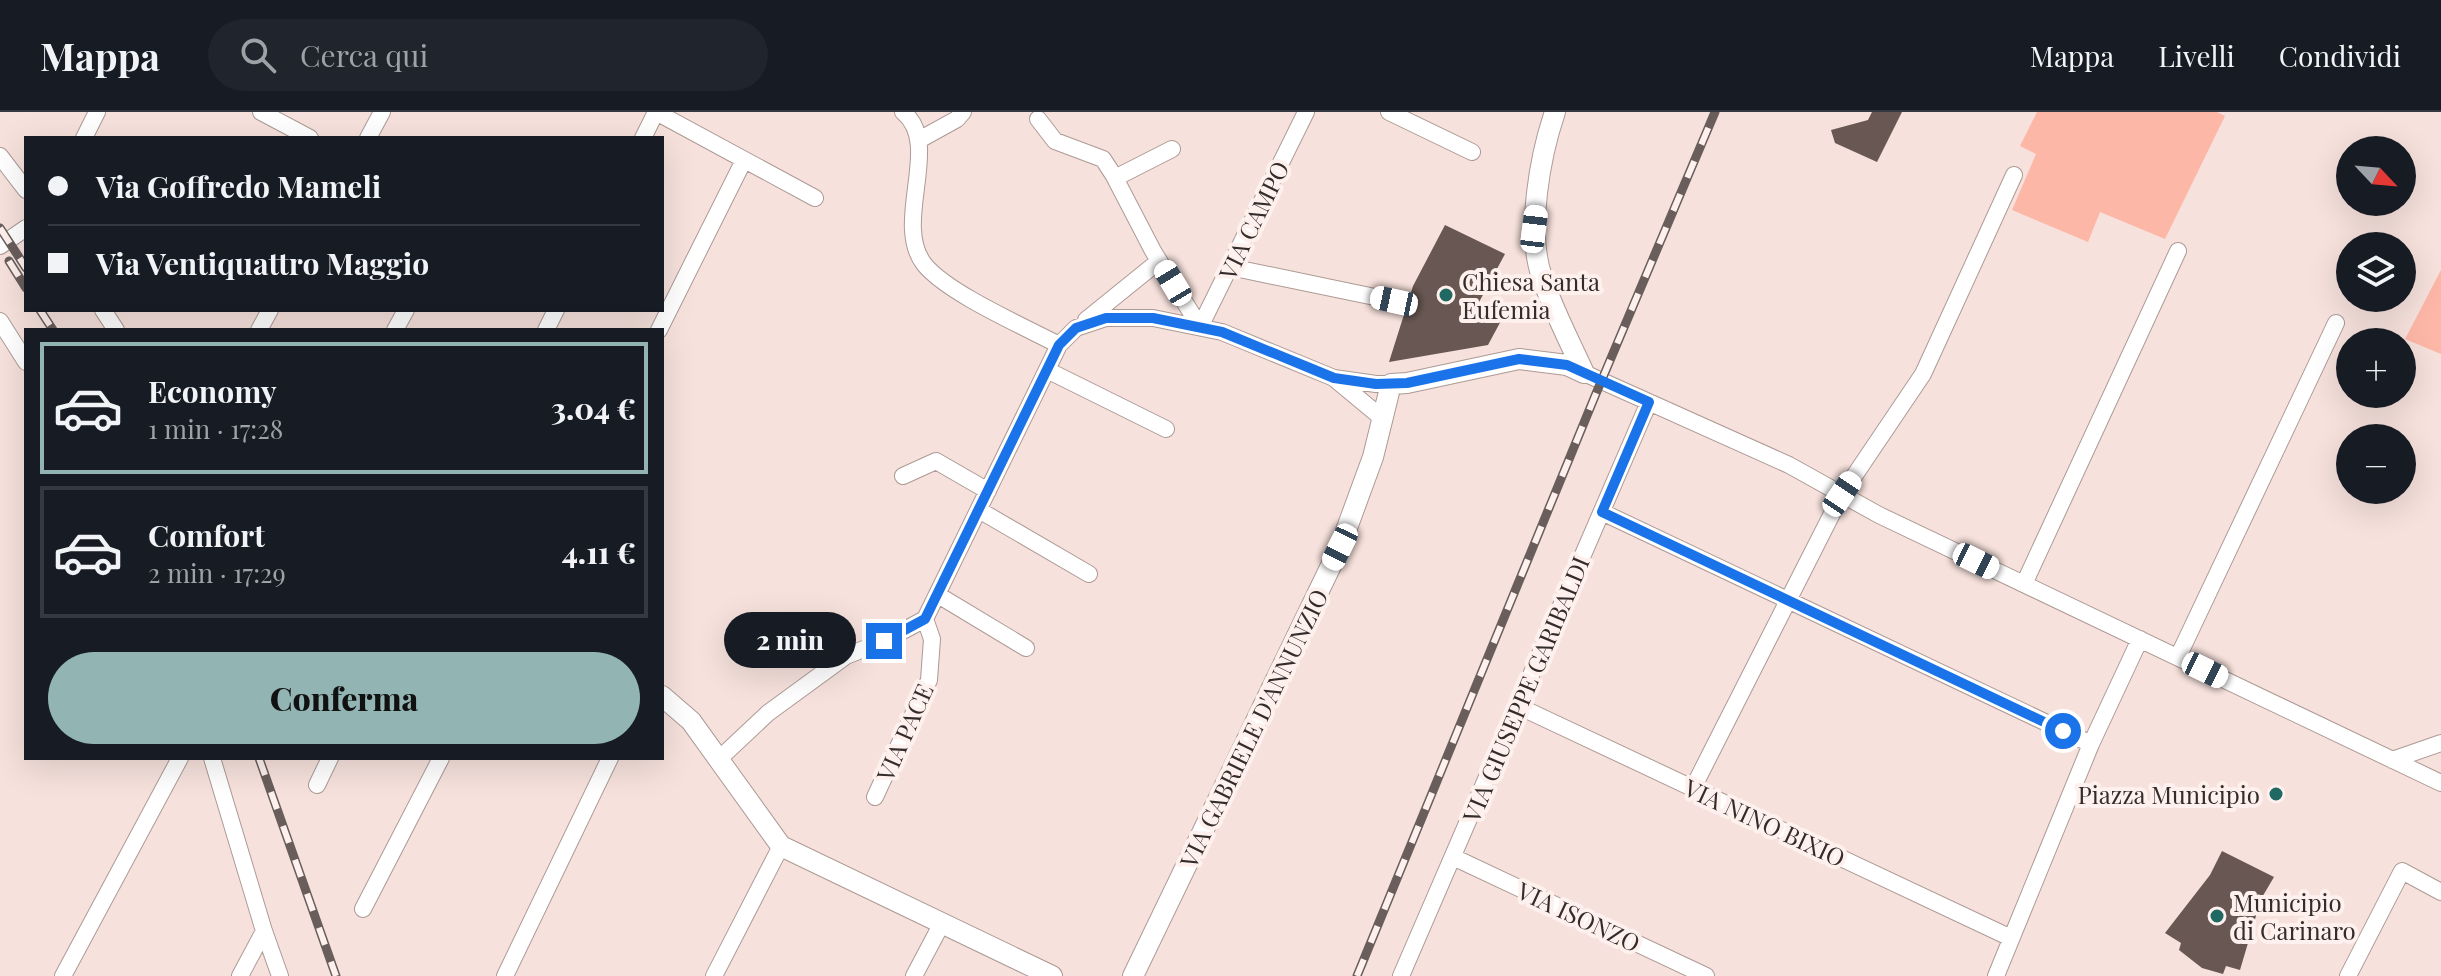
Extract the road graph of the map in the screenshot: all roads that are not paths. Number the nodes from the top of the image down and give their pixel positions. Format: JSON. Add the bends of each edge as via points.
{"nodes":[{"id":1,"x":97,"y":112,"type":"edge"},
{"id":2,"x":261,"y":112,"type":"edge"},
{"id":3,"x":382,"y":112,"type":"edge"},
{"id":4,"x":656,"y":112,"type":"edge"},
{"id":5,"x":903,"y":112,"type":"edge"},
{"id":6,"x":963,"y":112,"type":"edge"},
{"id":7,"x":1306,"y":112,"type":"edge"},
{"id":8,"x":1389,"y":112,"type":"edge"},
{"id":9,"x":1555,"y":112,"type":"edge"},
{"id":10,"x":1038,"y":119,"type":"dead end"},
{"id":11,"x":85,"y":136,"type":"edge"},
{"id":12,"x":306,"y":136,"type":"edge"},
{"id":13,"x":369,"y":136,"type":"edge"},
{"id":14,"x":644,"y":136,"type":"edge"},
{"id":15,"x":919,"y":140,"type":"junction"},
{"id":16,"x":1172,"y":149,"type":"dead end"},
{"id":17,"x":1472,"y":152,"type":"dead end"},
{"id":18,"x":0,"y":156,"type":"edge"},
{"id":19,"x":744,"y":160,"type":"junction"},
{"id":20,"x":2014,"y":175,"type":"dead end"},
{"id":21,"x":1115,"y":178,"type":"junction"},
{"id":22,"x":24,"y":187,"type":"edge"},
{"id":23,"x":815,"y":198,"type":"dead end"},
{"id":24,"x":24,"y":229,"type":"edge"},
{"id":25,"x":0,"y":246,"type":"edge"},
{"id":26,"x":2178,"y":251,"type":"dead end"},
{"id":27,"x":1159,"y":261,"type":"junction"},
{"id":28,"x":1230,"y":267,"type":"junction"},
{"id":29,"x":1394,"y":301,"type":"dead end"},
{"id":30,"x":0,"y":321,"type":"edge"},
{"id":31,"x":2336,"y":323,"type":"dead end"},
{"id":32,"x":1200,"y":327,"type":"junction"},
{"id":33,"x":660,"y":328,"type":"edge"},
{"id":34,"x":1076,"y":328,"type":"junction"},
{"id":35,"x":1059,"y":345,"type":"junction"},
{"id":36,"x":24,"y":359,"type":"edge"},
{"id":37,"x":1047,"y":370,"type":"junction"},
{"id":38,"x":1584,"y":373,"type":"junction"},
{"id":39,"x":1334,"y":378,"type":"junction"},
{"id":40,"x":1391,"y":384,"type":"junction"},
{"id":41,"x":1649,"y":402,"type":"junction"},
{"id":42,"x":1382,"y":418,"type":"junction"},
{"id":43,"x":1166,"y":429,"type":"dead end"},
{"id":44,"x":903,"y":476,"type":"dead end"},
{"id":45,"x":988,"y":491,"type":"junction"},
{"id":46,"x":1842,"y":494,"type":"junction"},
{"id":47,"x":979,"y":510,"type":"junction"},
{"id":48,"x":1602,"y":512,"type":"junction"},
{"id":49,"x":1089,"y":574,"type":"dead end"},
{"id":50,"x":2024,"y":584,"type":"junction"},
{"id":51,"x":938,"y":595,"type":"junction"},
{"id":52,"x":1788,"y":600,"type":"junction"},
{"id":53,"x":925,"y":619,"type":"junction"},
{"id":54,"x":2140,"y":639,"type":"junction"},
{"id":55,"x":1026,"y":648,"type":"dead end"},
{"id":56,"x":2178,"y":657,"type":"junction"},
{"id":57,"x":664,"y":698,"type":"edge"},
{"id":58,"x":1518,"y":706,"type":"junction"},
{"id":59,"x":2441,"y":743,"type":"edge"},
{"id":60,"x":2091,"y":744,"type":"junction"},
{"id":61,"x":719,"y":759,"type":"junction"},
{"id":62,"x":179,"y":760,"type":"edge"},
{"id":63,"x":213,"y":760,"type":"edge"},
{"id":64,"x":329,"y":760,"type":"edge"},
{"id":65,"x":440,"y":760,"type":"edge"},
{"id":66,"x":609,"y":760,"type":"edge"},
{"id":67,"x":2392,"y":760,"type":"junction"},
{"id":68,"x":2441,"y":783,"type":"edge"},
{"id":69,"x":317,"y":785,"type":"dead end"},
{"id":70,"x":1693,"y":788,"type":"junction"},
{"id":71,"x":875,"y":797,"type":"dead end"},
{"id":72,"x":781,"y":846,"type":"junction"},
{"id":73,"x":1453,"y":857,"type":"junction"},
{"id":74,"x":2441,"y":892,"type":"edge"},
{"id":75,"x":363,"y":909,"type":"dead end"},
{"id":76,"x":942,"y":923,"type":"junction"},
{"id":77,"x":264,"y":931,"type":"junction"},
{"id":78,"x":2011,"y":938,"type":"junction"},
{"id":79,"x":63,"y":976,"type":"edge"},
{"id":80,"x":240,"y":976,"type":"edge"},
{"id":81,"x":280,"y":976,"type":"edge"},
{"id":82,"x":505,"y":976,"type":"edge"},
{"id":83,"x":714,"y":976,"type":"edge"},
{"id":84,"x":914,"y":976,"type":"edge"},
{"id":85,"x":1052,"y":976,"type":"edge"},
{"id":86,"x":1133,"y":976,"type":"edge"},
{"id":87,"x":1401,"y":976,"type":"edge"},
{"id":88,"x":1706,"y":976,"type":"edge"},
{"id":89,"x":1996,"y":976,"type":"edge"},
{"id":90,"x":2348,"y":976,"type":"edge"}],
"edges":[{"from":1,"to":11,"type":"street"},
{"from":2,"to":12,"type":"street"},
{"from":3,"to":13,"type":"street"},
{"from":4,"to":14,"type":"street"},
{"from":4,"to":19,"type":"street"},
{"from":5,"to":15,"type":"street","via":[[912,119]]},
{"from":6,"to":15,"type":"street"},
{"from":7,"to":28,"type":"street","name":"VIA CAMPO"},
{"from":8,"to":17,"type":"street"},
{"from":9,"to":38,"type":"street","via":[[1534,229],[1541,274]]},
{"from":10,"to":21,"type":"street","via":[[1055,141],[1103,159]]},
{"from":15,"to":35,"type":"street","via":[[912,229],[921,261],[942,282]]},
{"from":16,"to":21,"type":"street"},
{"from":18,"to":22,"type":"street"},
{"from":19,"to":23,"type":"street"},
{"from":19,"to":33,"type":"street"},
{"from":20,"to":46,"type":"street","via":[[1923,374]]},
{"from":21,"to":27,"type":"street"},
{"from":24,"to":25,"type":"street"},
{"from":26,"to":50,"type":"street"},
{"from":27,"to":32,"type":"street"},
{"from":27,"to":34,"type":"street"},
{"from":28,"to":29,"type":"street"},
{"from":28,"to":32,"type":"street","name":"VIA CAMPO"},
{"from":30,"to":36,"type":"street"},
{"from":31,"to":56,"type":"street"},
{"from":32,"to":34,"type":"street","via":[[1153,318],[1106,318]]},
{"from":32,"to":39,"type":"street"},
{"from":34,"to":35,"type":"street"},
{"from":35,"to":37,"type":"street"},
{"from":37,"to":43,"type":"street"},
{"from":37,"to":45,"type":"street"},
{"from":38,"to":40,"type":"street","via":[[1567,365],[1519,359]]},
{"from":38,"to":41,"type":"street"},
{"from":39,"to":40,"type":"street"},
{"from":39,"to":42,"type":"street"},
{"from":40,"to":42,"type":"street","name":"VIA GABRIELE D'ANNUNZIO"},
{"from":41,"to":46,"type":"street"},
{"from":41,"to":48,"type":"street","name":"VIA GIUSEPPE GARIBALDI"},
{"from":42,"to":86,"type":"street","name":"VIA GABRIELE D'ANNUNZIO","via":[[1340,547]]},
{"from":44,"to":45,"type":"street","via":[[936,461]]},
{"from":45,"to":47,"type":"street"},
{"from":46,"to":50,"type":"street"},
{"from":46,"to":52,"type":"street"},
{"from":47,"to":49,"type":"street"},
{"from":47,"to":51,"type":"street"},
{"from":48,"to":52,"type":"street"},
{"from":48,"to":58,"type":"street","name":"VIA GIUSEPPE GARIBALDI"},
{"from":50,"to":54,"type":"street"},
{"from":51,"to":53,"type":"street"},
{"from":51,"to":55,"type":"street"},
{"from":52,"to":60,"type":"street"},
{"from":52,"to":70,"type":"street"},
{"from":53,"to":61,"type":"street","via":[[846,656],[768,713]]},
{"from":53,"to":71,"type":"street","name":"VIA PACE","via":[[932,639],[929,680]]},
{"from":54,"to":56,"type":"street"},
{"from":54,"to":60,"type":"street"},
{"from":56,"to":67,"type":"street"},
{"from":57,"to":61,"type":"street","via":[[691,721]]},
{"from":58,"to":70,"type":"street","name":"VIA NINO BIXIO"},
{"from":58,"to":73,"type":"street","name":"VIA GIUSEPPE GARIBALDI"},
{"from":59,"to":67,"type":"street"},
{"from":60,"to":78,"type":"street"},
{"from":61,"to":72,"type":"street"},
{"from":62,"to":79,"type":"street"},
{"from":63,"to":77,"type":"street"},
{"from":64,"to":69,"type":"street"},
{"from":65,"to":75,"type":"street"},
{"from":66,"to":82,"type":"street"},
{"from":67,"to":68,"type":"street"},
{"from":70,"to":78,"type":"street","name":"VIA NINO BIXIO"},
{"from":72,"to":76,"type":"street"},
{"from":72,"to":83,"type":"street"},
{"from":73,"to":87,"type":"street","name":"VIA GIUSEPPE GARIBALDI"},
{"from":73,"to":88,"type":"street","name":"VIA ISONZO"},
{"from":74,"to":90,"type":"street","via":[[2402,871]]},
{"from":76,"to":84,"type":"street"},
{"from":76,"to":85,"type":"street"},
{"from":77,"to":80,"type":"street"},
{"from":77,"to":81,"type":"street"},
{"from":78,"to":89,"type":"street"}]}
